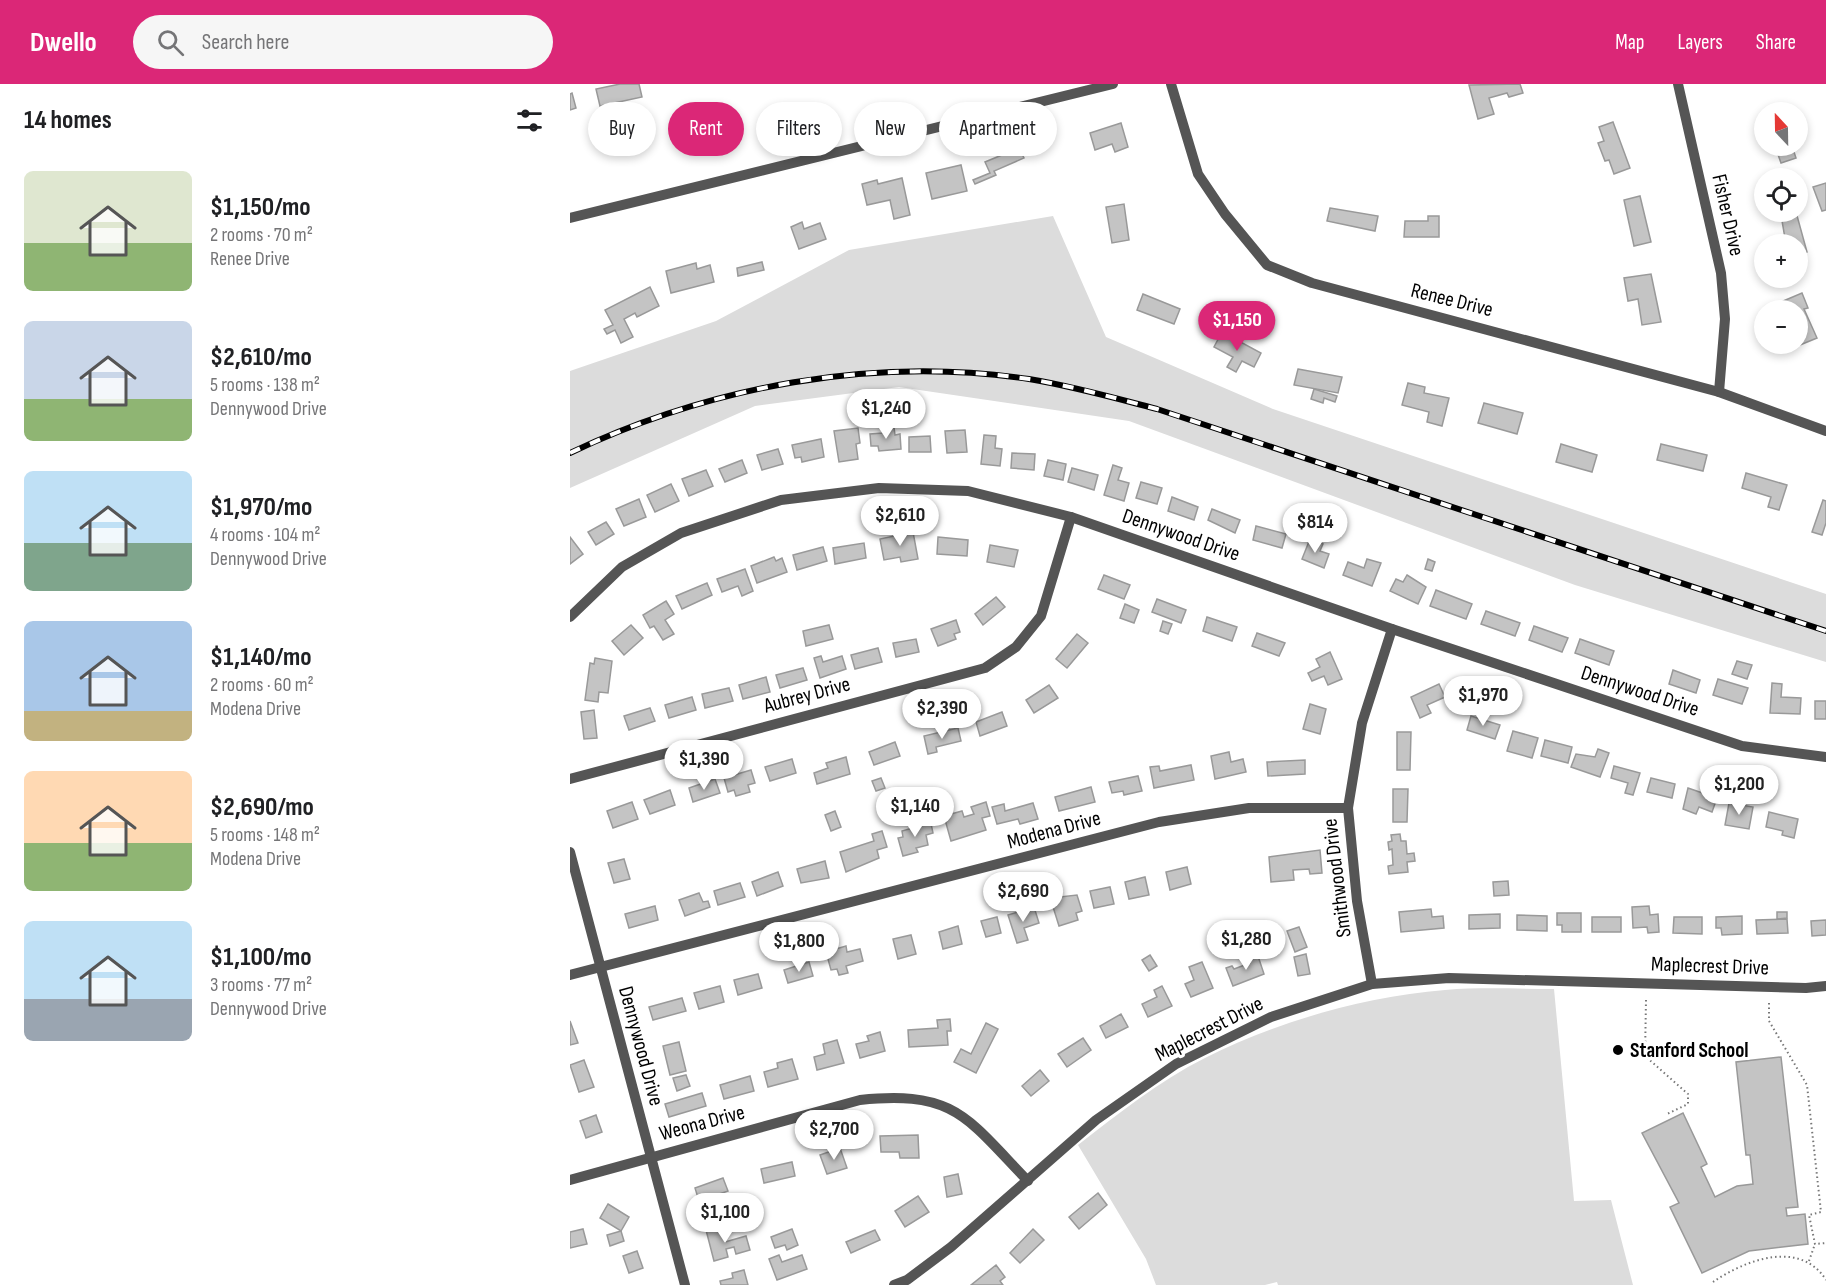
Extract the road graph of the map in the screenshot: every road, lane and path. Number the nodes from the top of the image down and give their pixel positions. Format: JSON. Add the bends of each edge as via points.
{"nodes":[{"id":1,"x":1113,"y":84,"type":"edge"},
{"id":2,"x":1171,"y":84,"type":"edge"},
{"id":3,"x":1678,"y":84,"type":"edge"},
{"id":4,"x":570,"y":218,"type":"edge"},
{"id":5,"x":1719,"y":392,"type":"junction"},
{"id":6,"x":1826,"y":431,"type":"edge"},
{"id":7,"x":1071,"y":517,"type":"junction"},
{"id":8,"x":570,"y":617,"type":"edge"},
{"id":9,"x":1392,"y":629,"type":"junction"},
{"id":10,"x":1826,"y":757,"type":"edge"},
{"id":11,"x":570,"y":779,"type":"edge"},
{"id":12,"x":1348,"y":808,"type":"junction"},
{"id":13,"x":570,"y":852,"type":"edge"},
{"id":14,"x":600,"y":969,"type":"junction"},
{"id":15,"x":570,"y":975,"type":"edge"},
{"id":16,"x":1372,"y":984,"type":"junction"},
{"id":17,"x":1826,"y":986,"type":"edge"},
{"id":18,"x":1646,"y":1000,"type":"dead end"},
{"id":19,"x":1769,"y":1002,"type":"dead end"},
{"id":20,"x":1667,"y":1114,"type":"dead end"},
{"id":21,"x":651,"y":1156,"type":"junction"},
{"id":22,"x":570,"y":1180,"type":"edge"},
{"id":23,"x":1028,"y":1181,"type":"junction"},
{"id":24,"x":1826,"y":1243,"type":"edge"},
{"id":25,"x":1815,"y":1244,"type":"junction"},
{"id":26,"x":1809,"y":1261,"type":"junction"},
{"id":27,"x":1826,"y":1280,"type":"edge"},
{"id":28,"x":1713,"y":1282,"type":"dead end"},
{"id":29,"x":685,"y":1285,"type":"edge"},
{"id":30,"x":894,"y":1285,"type":"edge"}],
"edges":[{"from":1,"to":4,"type":"street"},
{"from":2,"to":5,"type":"street","name":"Renee Drive","via":[[1198,174],[1267,265],[1312,283]]},
{"from":3,"to":5,"type":"street","name":"Fisher Drive","via":[[1721,273],[1725,319]]},
{"from":5,"to":6,"type":"street","name":"Renee Drive"},
{"from":7,"to":8,"type":"street","name":"Dennywood Drive","via":[[968,491],[879,488],[781,500],[681,533],[622,567]]},
{"from":7,"to":9,"type":"street","name":"Dennywood Drive"},
{"from":7,"to":11,"type":"street","name":"Aubrey Drive","via":[[1041,616],[1016,647],[985,668]]},
{"from":9,"to":10,"type":"street","name":"Dennywood Drive","via":[[1742,746]]},
{"from":9,"to":12,"type":"street","name":"Smithwood Drive","via":[[1362,723]]},
{"from":12,"to":14,"type":"street","name":"Modena Drive","via":[[1249,808],[1159,822]]},
{"from":12,"to":16,"type":"street","name":"Smithwood Drive","via":[[1357,901]]},
{"from":13,"to":14,"type":"street","name":"Dennywood Drive"},
{"from":14,"to":15,"type":"street","name":"Modena Drive"},
{"from":14,"to":21,"type":"street","name":"Dennywood Drive"},
{"from":16,"to":17,"type":"street","name":"Maplecrest Drive","via":[[1449,978]]},
{"from":16,"to":23,"type":"street","name":"Maplecrest Drive","via":[[1271,1017],[1176,1064],[1096,1119]]},
{"from":18,"to":20,"type":"path","via":[[1645,1056],[1688,1094],[1688,1104]]},
{"from":19,"to":25,"type":"path","via":[[1768,1021],[1807,1085],[1821,1212],[1809,1215]]},
{"from":21,"to":22,"type":"street","name":"Weona Drive"},
{"from":21,"to":23,"type":"street","name":"Weona Drive","via":[[860,1100],[895,1096],[937,1102],[965,1116]]},
{"from":21,"to":29,"type":"street","name":"Dennywood Drive"},
{"from":23,"to":30,"type":"street","name":"Maplecrest Drive","via":[[951,1247],[907,1280]]},
{"from":24,"to":25,"type":"path"},
{"from":25,"to":26,"type":"path"},
{"from":26,"to":27,"type":"path"},
{"from":26,"to":28,"type":"path","via":[[1793,1256],[1769,1258],[1731,1270]]}]}
